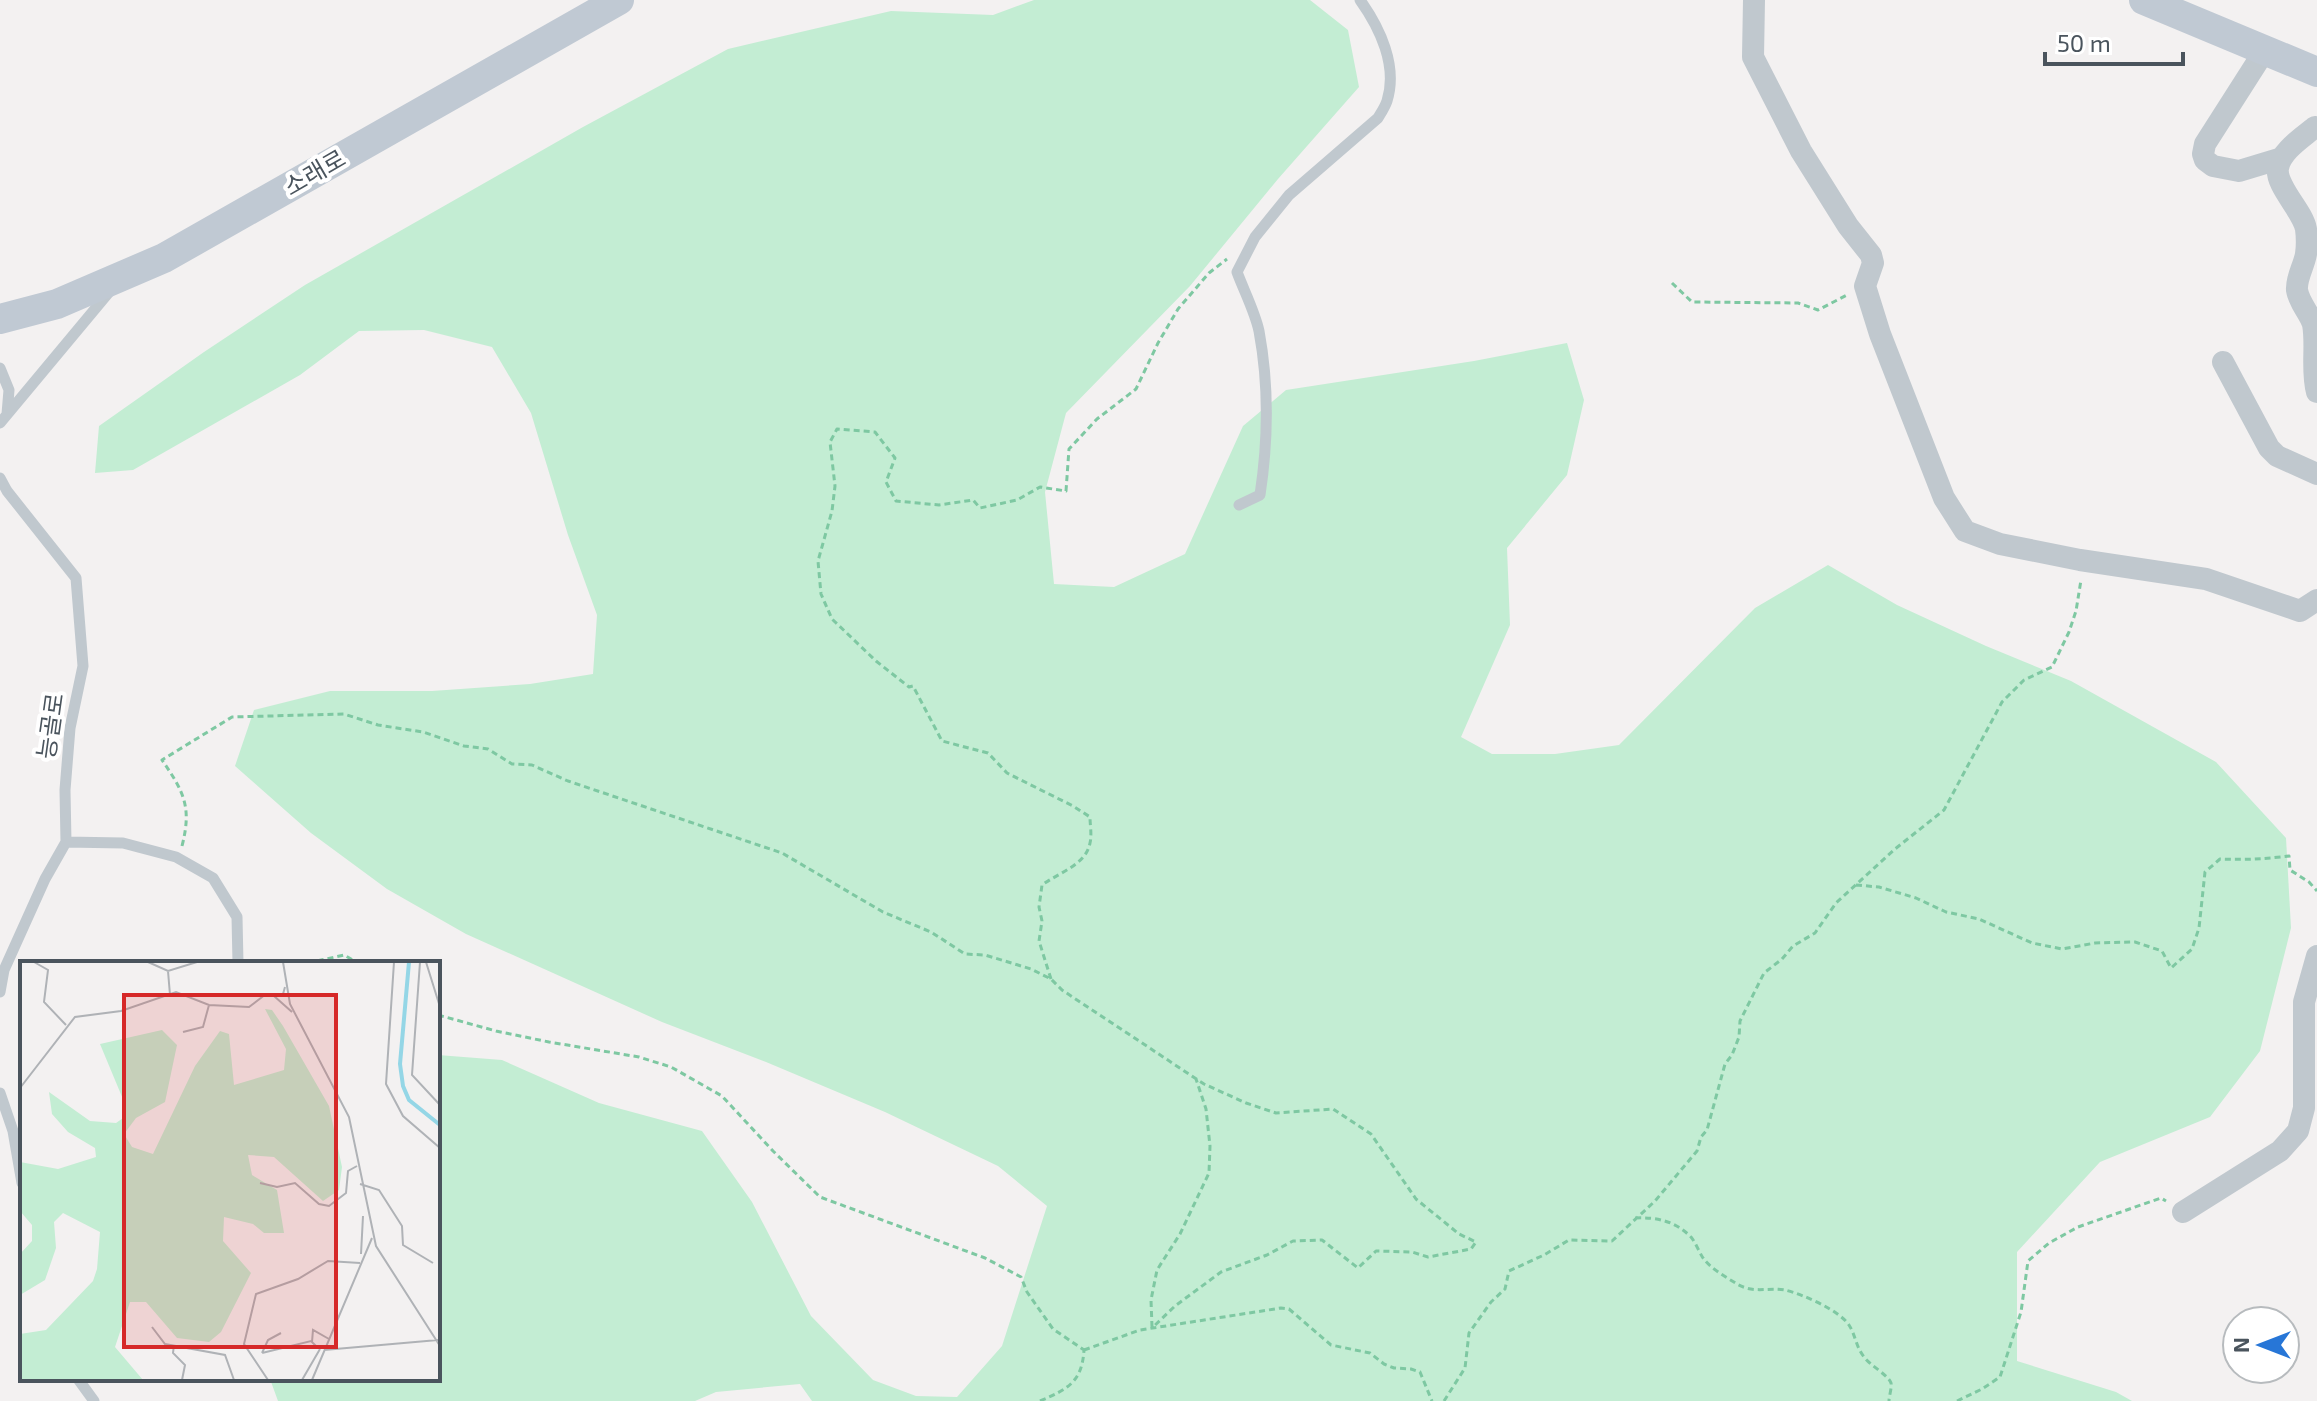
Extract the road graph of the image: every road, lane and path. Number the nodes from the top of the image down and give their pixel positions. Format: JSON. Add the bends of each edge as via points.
{"nodes":[{"id":1,"x":619,"y":0,"type":"edge"},
{"id":2,"x":1360,"y":0,"type":"edge"},
{"id":3,"x":1754,"y":0,"type":"edge"},
{"id":4,"x":2144,"y":0,"type":"edge"},
{"id":5,"x":2265,"y":50,"type":"junction"},
{"id":6,"x":2317,"y":72,"type":"edge"},
{"id":7,"x":2316,"y":127,"type":"edge"},
{"id":8,"x":2282,"y":158,"type":"junction"},
{"id":9,"x":1255,"y":237,"type":"junction"},
{"id":10,"x":121,"y":277,"type":"junction"},
{"id":11,"x":1672,"y":283,"type":"dead end"},
{"id":12,"x":1865,"y":286,"type":"junction"},
{"id":13,"x":0,"y":319,"type":"edge"},
{"id":14,"x":2223,"y":362,"type":"dead end"},
{"id":15,"x":0,"y":368,"type":"edge"},
{"id":16,"x":2317,"y":392,"type":"edge"},
{"id":17,"x":3,"y":419,"type":"edge"},
{"id":18,"x":2317,"y":474,"type":"edge"},
{"id":19,"x":0,"y":478,"type":"edge"},
{"id":20,"x":1239,"y":505,"type":"dead end"},
{"id":21,"x":2080,"y":560,"type":"junction"},
{"id":22,"x":2317,"y":600,"type":"edge"},
{"id":23,"x":66,"y":842,"type":"junction"},
{"id":24,"x":177,"y":857,"type":"junction"},
{"id":25,"x":1856,"y":885,"type":"junction"},
{"id":26,"x":2317,"y":891,"type":"edge"},
{"id":27,"x":2317,"y":956,"type":"edge"},
{"id":28,"x":238,"y":961,"type":"edge"},
{"id":29,"x":317,"y":961,"type":"edge"},
{"id":30,"x":354,"y":961,"type":"edge"},
{"id":31,"x":1051,"y":979,"type":"junction"},
{"id":32,"x":0,"y":992,"type":"edge"},
{"id":33,"x":440,"y":1016,"type":"edge"},
{"id":34,"x":2310,"y":1069,"type":"edge"},
{"id":35,"x":1196,"y":1079,"type":"junction"},
{"id":36,"x":1,"y":1096,"type":"edge"},
{"id":37,"x":20,"y":1171,"type":"edge"},
{"id":38,"x":2183,"y":1212,"type":"joint"},
{"id":39,"x":1635,"y":1218,"type":"junction"},
{"id":40,"x":1152,"y":1328,"type":"junction"},
{"id":41,"x":1084,"y":1350,"type":"junction"},
{"id":42,"x":79,"y":1381,"type":"edge"},
{"id":43,"x":94,"y":1401,"type":"edge"},
{"id":44,"x":1040,"y":1401,"type":"edge"},
{"id":45,"x":1432,"y":1401,"type":"edge"},
{"id":46,"x":1444,"y":1401,"type":"edge"},
{"id":47,"x":1889,"y":1401,"type":"edge"},
{"id":48,"x":1957,"y":1401,"type":"edge"}],
"edges":[{"from":1,"to":10,"type":"main road","name":"소래로","via":[[164,258]]},
{"from":2,"to":9,"type":"lane","via":[[1387,48],[1387,101],[1378,118],[1289,195]]},
{"from":3,"to":12,"type":"street","via":[[1753,57],[1801,151],[1871,255]]},
{"from":4,"to":5,"type":"main road"},
{"from":5,"to":6,"type":"main road"},
{"from":5,"to":8,"type":"street","via":[[2203,154],[2213,166],[2239,171]]},
{"from":7,"to":8,"type":"street"},
{"from":8,"to":16,"type":"street","via":[[2279,179],[2306,227],[2297,290],[2317,346]]},
{"from":9,"to":20,"type":"lane","via":[[1237,272],[1259,329],[1266,391],[1265,461],[1260,495]]},
{"from":9,"to":31,"type":"path","via":[[1209,273],[1178,309],[1136,389],[1069,449],[1066,491],[1040,487],[1017,500],[980,508],[973,500],[939,505],[896,501],[886,482],[895,458],[875,432],[837,429],[830,442],[835,486],[818,561],[821,594],[832,619],[876,661],[913,686],[942,741],[988,753],[1007,773],[1090,817],[1090,845],[1080,862],[1042,885],[1039,941]]},
{"from":10,"to":13,"type":"main road","name":"소래로","via":[[57,304]]},
{"from":10,"to":17,"type":"lane"},
{"from":11,"to":12,"type":"path","via":[[1692,302],[1798,303],[1818,310]]},
{"from":12,"to":21,"type":"street","via":[[1944,498],[1965,531],[2000,544]]},
{"from":14,"to":18,"type":"street","via":[[2269,448]]},
{"from":15,"to":17,"type":"lane","via":[[9,390]]},
{"from":19,"to":23,"type":"lane","name":"능골로","via":[[76,578],[83,666],[70,728]]},
{"from":21,"to":22,"type":"street","via":[[2206,579],[2300,611]]},
{"from":21,"to":25,"type":"path","via":[[2076,611],[2052,667],[2024,680],[2002,702],[1944,810]]},
{"from":23,"to":24,"type":"lane","via":[[123,843]]},
{"from":23,"to":32,"type":"lane","via":[[4,970]]},
{"from":24,"to":28,"type":"lane","via":[[213,878],[237,917]]},
{"from":24,"to":31,"type":"path","via":[[187,807],[162,760],[232,717],[344,714],[488,749],[512,764],[532,765],[782,853],[965,954],[985,955]]},
{"from":25,"to":26,"type":"path","via":[[1916,898],[2032,943],[2062,949],[2135,942],[2162,951],[2171,968],[2192,949],[2205,872],[2220,859],[2289,856],[2290,870]]},
{"from":25,"to":39,"type":"path","via":[[1815,933],[1764,973],[1740,1021],[1739,1037],[1697,1151]]},
{"from":27,"to":34,"type":"street","via":[[2304,1002]]},
{"from":29,"to":30,"type":"path","via":[[344,955]]},
{"from":31,"to":35,"type":"path"},
{"from":33,"to":41,"type":"path","via":[[671,1067],[722,1096],[820,1197],[985,1258],[1021,1277],[1053,1329]]},
{"from":34,"to":38,"type":"street","via":[[2298,1131],[2280,1151]]},
{"from":35,"to":40,"type":"path","via":[[1206,1109],[1209,1173],[1157,1270]]},
{"from":35,"to":40,"type":"path","via":[[1276,1113],[1333,1109],[1371,1134],[1416,1199],[1476,1242],[1471,1249],[1428,1257],[1376,1251],[1358,1268],[1322,1240],[1293,1241],[1221,1272]]},
{"from":36,"to":37,"type":"lane"},
{"from":38,"to":48,"type":"path","via":[[2161,1198],[2078,1227],[2049,1243],[2028,1261],[2021,1312],[2000,1377]]},
{"from":39,"to":46,"type":"path","via":[[1612,1241],[1569,1240],[1509,1271],[1505,1289],[1469,1333],[1465,1368]]},
{"from":39,"to":47,"type":"path","via":[[1666,1219],[1691,1238],[1704,1260],[1738,1285],[1752,1291],[1783,1290],[1839,1315],[1867,1361],[1891,1382]]},
{"from":40,"to":41,"type":"path"},
{"from":40,"to":45,"type":"path","via":[[1289,1309],[1331,1345],[1420,1372]]},
{"from":41,"to":44,"type":"path","via":[[1083,1368],[1068,1389]]},
{"from":42,"to":43,"type":"lane"}]}
